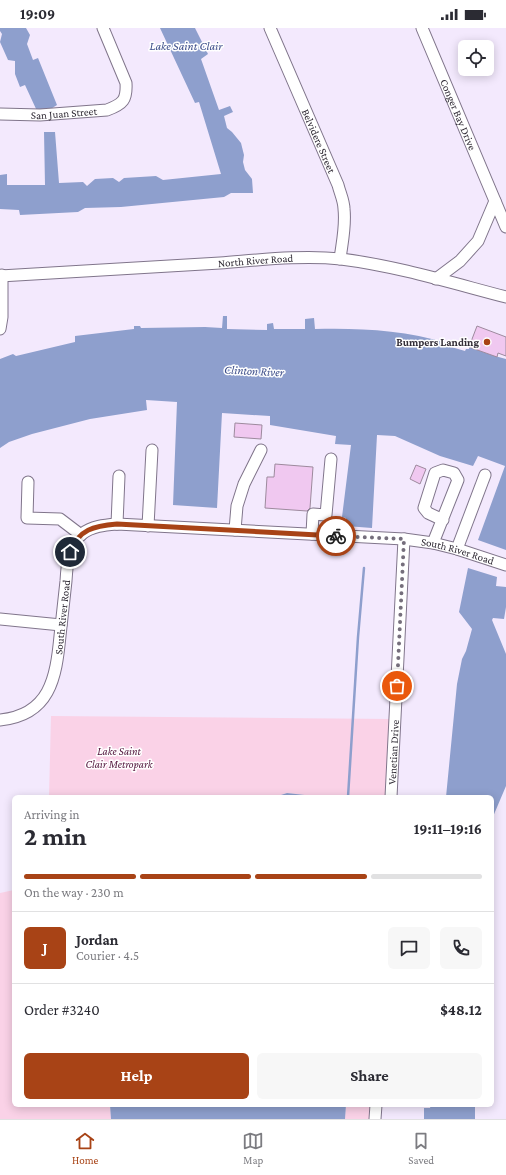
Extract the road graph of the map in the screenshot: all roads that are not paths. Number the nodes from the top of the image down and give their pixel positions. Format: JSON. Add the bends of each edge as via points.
{"nodes":[{"id":1,"x":103,"y":28,"type":"edge"},
{"id":2,"x":270,"y":28,"type":"edge"},
{"id":3,"x":422,"y":28,"type":"edge"},
{"id":4,"x":0,"y":114,"type":"edge"},
{"id":5,"x":495,"y":201,"type":"junction"},
{"id":6,"x":506,"y":227,"type":"edge"},
{"id":7,"x":340,"y":259,"type":"junction"},
{"id":8,"x":1,"y":276,"type":"edge"},
{"id":9,"x":436,"y":279,"type":"junction"},
{"id":10,"x":506,"y":297,"type":"edge"},
{"id":11,"x":0,"y":329,"type":"edge"},
{"id":12,"x":152,"y":450,"type":"dead end"},
{"id":13,"x":261,"y":450,"type":"dead end"},
{"id":14,"x":331,"y":459,"type":"dead end"},
{"id":15,"x":484,"y":475,"type":"dead end"},
{"id":16,"x":119,"y":476,"type":"dead end"},
{"id":17,"x":28,"y":482,"type":"dead end"},
{"id":18,"x":443,"y":520,"type":"dead end"},
{"id":19,"x":117,"y":524,"type":"junction"},
{"id":20,"x":148,"y":526,"type":"junction"},
{"id":21,"x":235,"y":530,"type":"junction"},
{"id":22,"x":312,"y":534,"type":"junction"},
{"id":23,"x":81,"y":535,"type":"junction"},
{"id":24,"x":404,"y":539,"type":"junction"},
{"id":25,"x":433,"y":543,"type":"junction"},
{"id":26,"x":457,"y":549,"type":"junction"},
{"id":27,"x":506,"y":565,"type":"edge"},
{"id":28,"x":0,"y":619,"type":"edge"},
{"id":29,"x":61,"y":625,"type":"junction"},
{"id":30,"x":0,"y":720,"type":"edge"},
{"id":31,"x":391,"y":795,"type":"edge"},
{"id":32,"x":376,"y":1107,"type":"edge"},
{"id":33,"x":375,"y":1119,"type":"edge"}],
"edges":[{"from":1,"to":4,"type":"street","name":"San Juan Street","via":[[126,83],[127,92],[124,100],[116,107],[107,110],[40,115]]},
{"from":2,"to":7,"type":"street","name":"Belvidere Street","via":[[342,198],[344,223]]},
{"from":3,"to":5,"type":"street","name":"Conger Bay Drive"},
{"from":5,"to":6,"type":"street","name":"Conger Bay Drive"},
{"from":5,"to":9,"type":"street","via":[[478,241],[460,261]]},
{"from":7,"to":8,"type":"street","name":"North River Road","via":[[282,259]]},
{"from":7,"to":9,"type":"street","name":"North River Road","via":[[382,265]]},
{"from":8,"to":11,"type":"street"},
{"from":9,"to":10,"type":"street","name":"North River Road"},
{"from":12,"to":20,"type":"street"},
{"from":13,"to":21,"type":"street","via":[[237,506]]},
{"from":14,"to":22,"type":"street","via":[[326,515],[313,514]]},
{"from":15,"to":26,"type":"street"},
{"from":16,"to":19,"type":"street"},
{"from":17,"to":23,"type":"street","via":[[27,518],[60,520]]},
{"from":18,"to":25,"type":"street"},
{"from":19,"to":20,"type":"street","name":"South River Road"},
{"from":19,"to":23,"type":"street","name":"South River Road","via":[[100,526]]},
{"from":20,"to":21,"type":"street","name":"South River Road"},
{"from":21,"to":22,"type":"street","name":"South River Road"},
{"from":22,"to":24,"type":"street","name":"South River Road"},
{"from":23,"to":29,"type":"street","name":"South River Road","via":[[70,552]]},
{"from":24,"to":25,"type":"street","name":"South River Road"},
{"from":24,"to":31,"type":"street","name":"Venetian Drive"},
{"from":25,"to":26,"type":"street","name":"South River Road"},
{"from":26,"to":27,"type":"street","name":"South River Road"},
{"from":28,"to":29,"type":"street"},
{"from":29,"to":30,"type":"street","name":"South River Road","via":[[54,675],[45,696],[26,713]]},
{"from":32,"to":33,"type":"street"}]}
